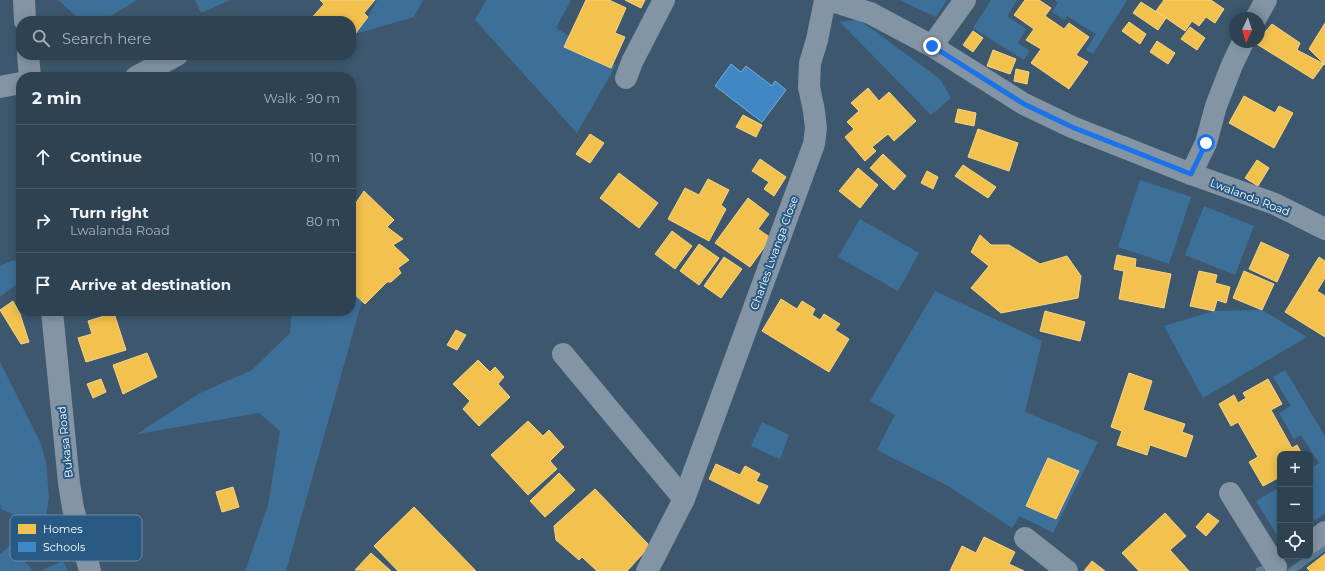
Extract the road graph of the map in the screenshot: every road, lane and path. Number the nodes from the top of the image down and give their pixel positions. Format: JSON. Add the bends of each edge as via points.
{"nodes":[{"id":1,"x":24,"y":0,"type":"edge"},
{"id":2,"x":664,"y":0,"type":"edge"},
{"id":3,"x":825,"y":0,"type":"edge"},
{"id":4,"x":829,"y":0,"type":"edge"},
{"id":5,"x":965,"y":0,"type":"edge"},
{"id":6,"x":1266,"y":0,"type":"edge"},
{"id":7,"x":1259,"y":12,"type":"edge"},
{"id":8,"x":26,"y":16,"type":"edge"},
{"id":9,"x":932,"y":46,"type":"junction"},
{"id":10,"x":1240,"y":48,"type":"edge"},
{"id":11,"x":28,"y":60,"type":"edge"},
{"id":12,"x":168,"y":60,"type":"edge"},
{"id":13,"x":30,"y":72,"type":"edge"},
{"id":14,"x":145,"y":72,"type":"edge"},
{"id":15,"x":626,"y":78,"type":"dead end"},
{"id":16,"x":16,"y":84,"type":"edge"},
{"id":17,"x":0,"y":87,"type":"edge"},
{"id":18,"x":1191,"y":174,"type":"junction"},
{"id":19,"x":1325,"y":229,"type":"edge"},
{"id":20,"x":52,"y":316,"type":"edge"},
{"id":21,"x":564,"y":354,"type":"dead end"},
{"id":22,"x":1230,"y":492,"type":"dead end"},
{"id":23,"x":684,"y":499,"type":"junction"},
{"id":24,"x":75,"y":515,"type":"edge"},
{"id":25,"x":1325,"y":532,"type":"edge"},
{"id":26,"x":1026,"y":538,"type":"dead end"},
{"id":27,"x":1313,"y":541,"type":"edge"},
{"id":28,"x":87,"y":561,"type":"edge"},
{"id":29,"x":1280,"y":565,"type":"edge"},
{"id":30,"x":90,"y":571,"type":"edge"},
{"id":31,"x":648,"y":571,"type":"edge"},
{"id":32,"x":1067,"y":571,"type":"edge"}],
"edges":[{"from":1,"to":8,"type":"street"},
{"from":2,"to":15,"type":"street"},
{"from":3,"to":23,"type":"street","name":"Charles Lwanga Close","via":[[810,63],[808,87],[816,128],[814,144]]},
{"from":4,"to":9,"type":"street","name":"Lwalanda Road","via":[[870,13]]},
{"from":5,"to":9,"type":"street"},
{"from":6,"to":7,"type":"street"},
{"from":9,"to":18,"type":"street","name":"Lwalanda Road","via":[[1024,104],[1072,127]]},
{"from":10,"to":18,"type":"street","via":[[1216,106],[1206,143]]},
{"from":11,"to":13,"type":"street"},
{"from":12,"to":14,"type":"street"},
{"from":16,"to":17,"type":"street"},
{"from":18,"to":19,"type":"street","name":"Lwalanda Road","via":[[1275,204]]},
{"from":20,"to":24,"type":"street","name":"Bukasa Road","via":[[69,482]]},
{"from":21,"to":23,"type":"street"},
{"from":22,"to":29,"type":"street"},
{"from":23,"to":31,"type":"street","name":"Charles Lwanga Close"},
{"from":25,"to":27,"type":"street"},
{"from":26,"to":32,"type":"street"},
{"from":28,"to":30,"type":"street","name":"Bukasa Road"}]}
